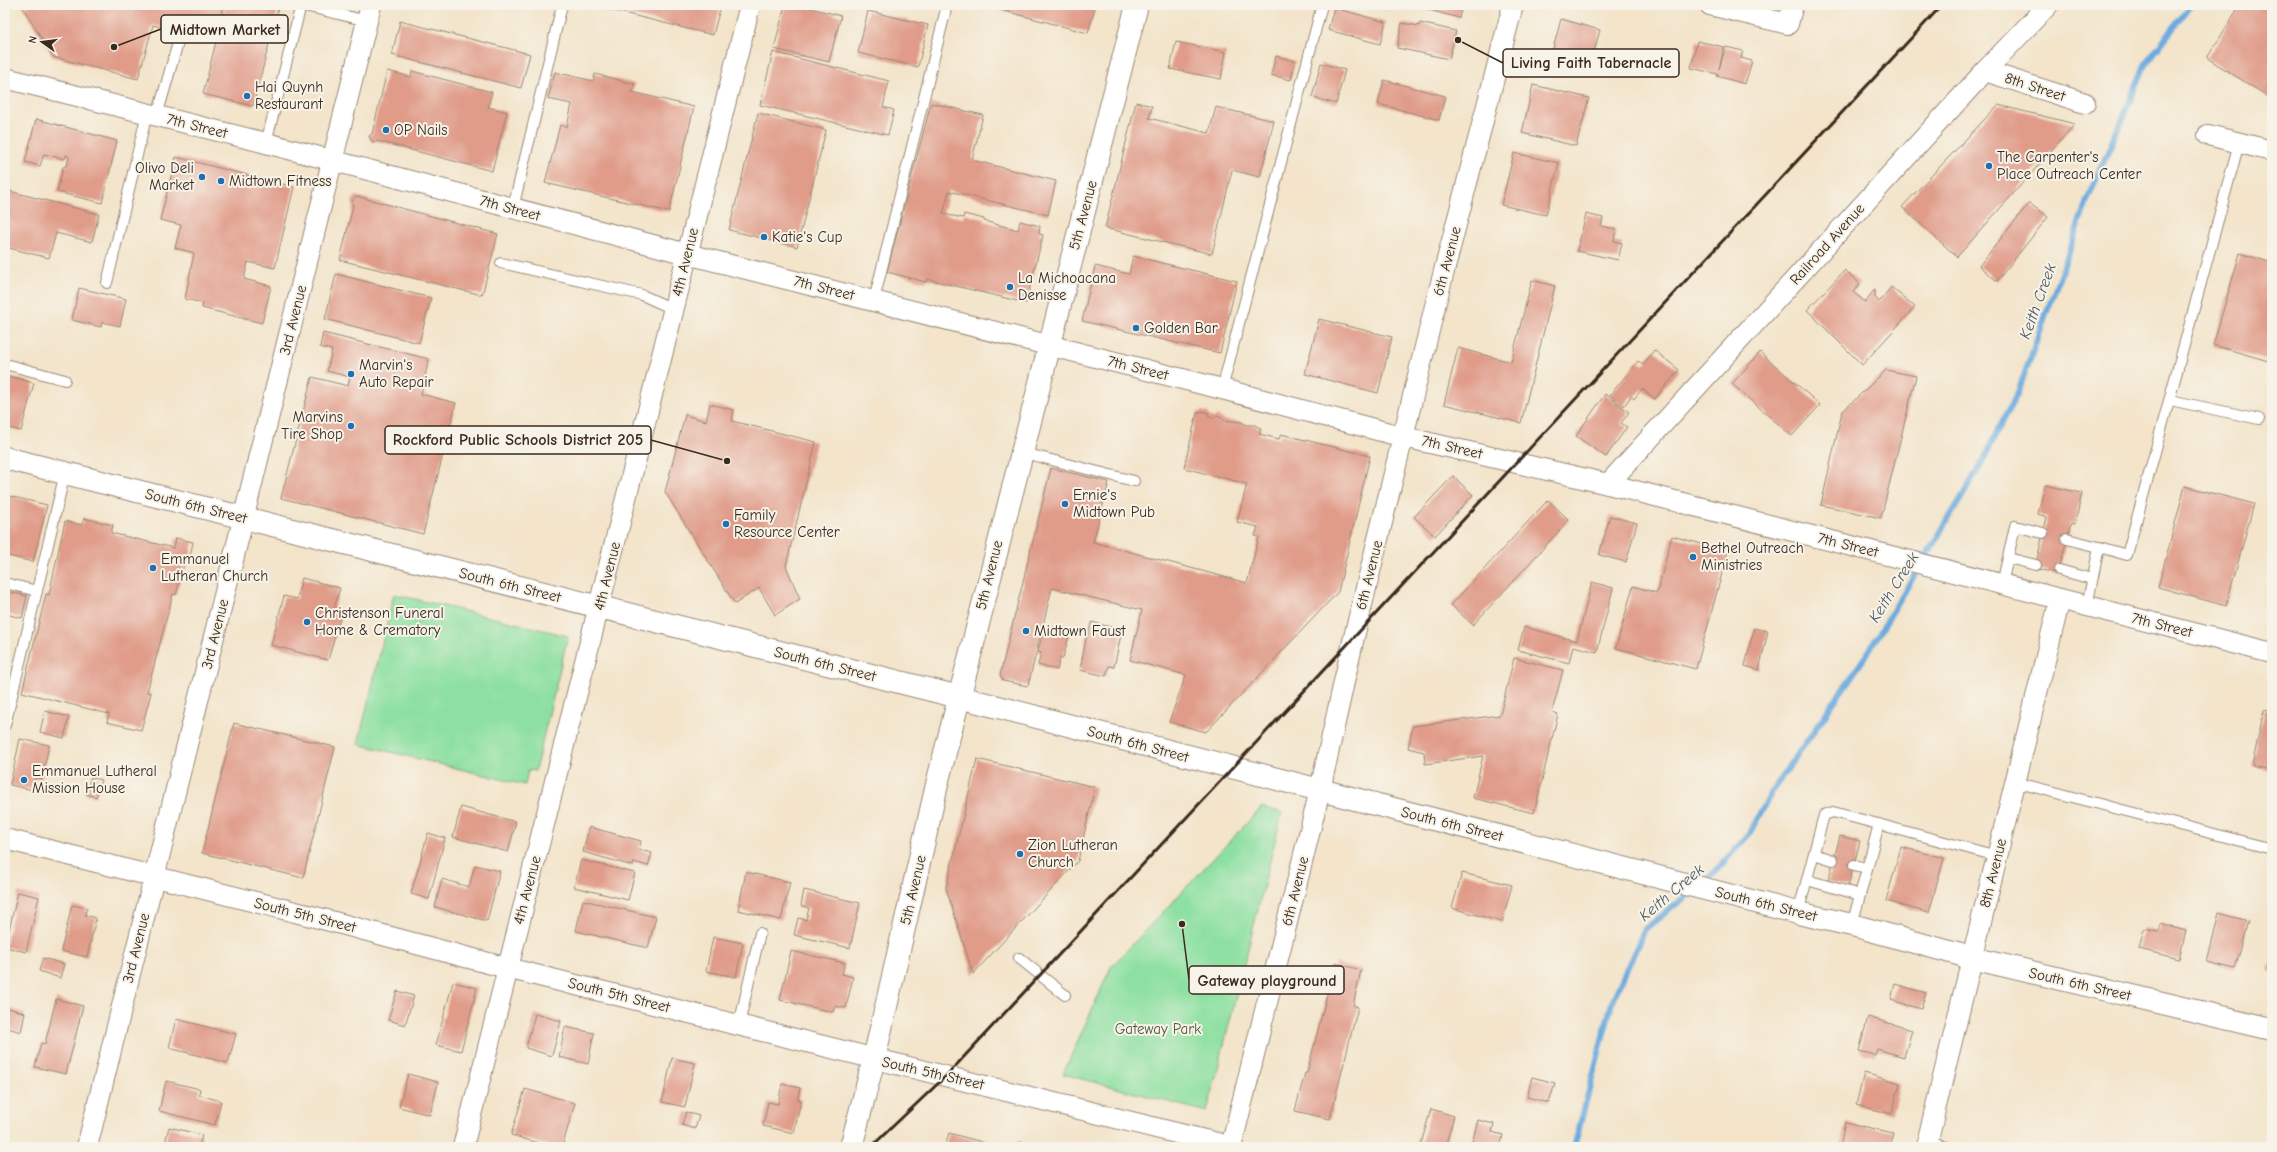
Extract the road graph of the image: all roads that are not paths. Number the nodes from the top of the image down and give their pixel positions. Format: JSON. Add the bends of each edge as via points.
{"nodes":[{"id":1,"x":562,"y":5,"type":"edge"},
{"id":2,"x":750,"y":5,"type":"edge"},
{"id":3,"x":947,"y":5,"type":"edge"},
{"id":4,"x":1137,"y":5,"type":"edge"},
{"id":5,"x":1322,"y":5,"type":"edge"},
{"id":6,"x":1513,"y":5,"type":"edge"},
{"id":7,"x":1710,"y":5,"type":"edge"},
{"id":8,"x":1792,"y":5,"type":"edge"},
{"id":9,"x":2048,"y":5,"type":"edge"},
{"id":10,"x":369,"y":13,"type":"edge"},
{"id":11,"x":181,"y":32,"type":"dead end"},
{"id":12,"x":1985,"y":71,"type":"junction"},
{"id":13,"x":5,"y":78,"type":"edge"},
{"id":14,"x":2085,"y":103,"type":"dead end"},
{"id":15,"x":152,"y":114,"type":"junction"},
{"id":16,"x":2208,"y":135,"type":"dead end"},
{"id":17,"x":266,"y":143,"type":"junction"},
{"id":18,"x":2239,"y":143,"type":"junction"},
{"id":19,"x":2272,"y":151,"type":"edge"},
{"id":20,"x":332,"y":162,"type":"junction"},
{"id":21,"x":513,"y":208,"type":"junction"},
{"id":22,"x":687,"y":254,"type":"junction"},
{"id":23,"x":501,"y":263,"type":"dead end"},
{"id":24,"x":107,"y":283,"type":"dead end"},
{"id":25,"x":874,"y":300,"type":"junction"},
{"id":26,"x":673,"y":309,"type":"junction"},
{"id":27,"x":1048,"y":345,"type":"junction"},
{"id":28,"x":5,"y":364,"type":"edge"},
{"id":29,"x":65,"y":380,"type":"dead end"},
{"id":30,"x":1222,"y":389,"type":"junction"},
{"id":31,"x":2170,"y":400,"type":"junction"},
{"id":32,"x":2259,"y":419,"type":"dead end"},
{"id":33,"x":1404,"y":436,"type":"junction"},
{"id":34,"x":1020,"y":452,"type":"junction"},
{"id":35,"x":5,"y":458,"type":"edge"},
{"id":36,"x":65,"y":473,"type":"junction"},
{"id":37,"x":1134,"y":481,"type":"dead end"},
{"id":38,"x":1608,"y":484,"type":"junction"},
{"id":39,"x":245,"y":518,"type":"junction"},
{"id":40,"x":2043,"y":533,"type":"dead end"},
{"id":41,"x":2067,"y":539,"type":"dead end"},
{"id":42,"x":2099,"y":548,"type":"junction"},
{"id":43,"x":2008,"y":558,"type":"junction"},
{"id":44,"x":2036,"y":564,"type":"dead end"},
{"id":45,"x":2059,"y":570,"type":"dead end"},
{"id":46,"x":2092,"y":579,"type":"junction"},
{"id":47,"x":5,"y":583,"type":"edge"},
{"id":48,"x":2002,"y":584,"type":"junction"},
{"id":49,"x":37,"y":591,"type":"junction"},
{"id":50,"x":2060,"y":599,"type":"junction"},
{"id":51,"x":2087,"y":606,"type":"junction"},
{"id":52,"x":599,"y":607,"type":"junction"},
{"id":53,"x":2272,"y":653,"type":"edge"},
{"id":54,"x":958,"y":697,"type":"junction"},
{"id":55,"x":5,"y":725,"type":"edge"},
{"id":56,"x":2015,"y":782,"type":"junction"},
{"id":57,"x":1320,"y":790,"type":"junction"},
{"id":58,"x":1879,"y":824,"type":"junction"},
{"id":59,"x":5,"y":839,"type":"edge"},
{"id":60,"x":2272,"y":848,"type":"edge"},
{"id":61,"x":1814,"y":854,"type":"junction"},
{"id":62,"x":1997,"y":856,"type":"junction"},
{"id":63,"x":1833,"y":860,"type":"dead end"},
{"id":64,"x":1854,"y":865,"type":"dead end"},
{"id":65,"x":1867,"y":868,"type":"junction"},
{"id":66,"x":153,"y":877,"type":"junction"},
{"id":67,"x":1807,"y":880,"type":"junction"},
{"id":68,"x":1860,"y":895,"type":"junction"},
{"id":69,"x":1798,"y":913,"type":"junction"},
{"id":70,"x":1852,"y":925,"type":"junction"},
{"id":71,"x":760,"y":933,"type":"dead end"},
{"id":72,"x":1019,"y":958,"type":"dead end"},
{"id":73,"x":1972,"y":958,"type":"junction"},
{"id":74,"x":507,"y":968,"type":"junction"},
{"id":75,"x":1065,"y":995,"type":"dead end"},
{"id":76,"x":739,"y":1025,"type":"junction"},
{"id":77,"x":2272,"y":1029,"type":"edge"},
{"id":78,"x":874,"y":1059,"type":"junction"},
{"id":79,"x":1926,"y":1144,"type":"edge"},
{"id":80,"x":87,"y":1147,"type":"edge"},
{"id":81,"x":463,"y":1147,"type":"edge"},
{"id":82,"x":852,"y":1147,"type":"edge"},
{"id":83,"x":1232,"y":1147,"type":"edge"},
{"id":84,"x":1950,"y":1147,"type":"edge"}],
"edges":[{"from":1,"to":21,"type":"lane"},
{"from":2,"to":22,"type":"street","name":"4th Avenue"},
{"from":3,"to":25,"type":"lane"},
{"from":4,"to":27,"type":"street","name":"5th Avenue"},
{"from":5,"to":30,"type":"lane"},
{"from":6,"to":33,"type":"street","name":"6th Avenue"},
{"from":7,"to":8,"type":"street","via":[[1788,24]]},
{"from":9,"to":12,"type":"street","name":"Railroad Avenue"},
{"from":10,"to":17,"type":"lane","via":[[301,5]]},
{"from":10,"to":20,"type":"street","name":"3rd Avenue"},
{"from":11,"to":15,"type":"lane"},
{"from":12,"to":14,"type":"street","name":"8th Street"},
{"from":12,"to":38,"type":"street","name":"Railroad Avenue"},
{"from":13,"to":15,"type":"street","name":"7th Street"},
{"from":15,"to":17,"type":"street","name":"7th Street"},
{"from":15,"to":24,"type":"lane"},
{"from":16,"to":18,"type":"street"},
{"from":17,"to":20,"type":"street","name":"7th Street"},
{"from":18,"to":19,"type":"street"},
{"from":18,"to":31,"type":"lane"},
{"from":20,"to":21,"type":"street","name":"7th Street"},
{"from":20,"to":39,"type":"street","name":"3rd Avenue"},
{"from":21,"to":22,"type":"street","name":"7th Street"},
{"from":22,"to":25,"type":"street","name":"7th Street"},
{"from":22,"to":26,"type":"street","name":"4th Avenue"},
{"from":23,"to":26,"type":"lane","via":[[642,295]]},
{"from":25,"to":27,"type":"street","name":"7th Street"},
{"from":26,"to":52,"type":"street","name":"4th Avenue"},
{"from":27,"to":30,"type":"street","name":"7th Street"},
{"from":27,"to":34,"type":"street","name":"5th Avenue"},
{"from":28,"to":29,"type":"lane"},
{"from":30,"to":33,"type":"street","name":"7th Street"},
{"from":31,"to":32,"type":"lane"},
{"from":31,"to":42,"type":"lane","via":[[2127,555]]},
{"from":33,"to":38,"type":"street","name":"7th Street"},
{"from":33,"to":57,"type":"street","name":"6th Avenue","via":[[1354,637]]},
{"from":34,"to":37,"type":"lane"},
{"from":34,"to":54,"type":"street","name":"5th Avenue"},
{"from":35,"to":36,"type":"street","name":"South 6th Street"},
{"from":36,"to":39,"type":"street","name":"South 6th Street"},
{"from":36,"to":49,"type":"lane"},
{"from":38,"to":48,"type":"street","name":"7th Street"},
{"from":39,"to":52,"type":"street","name":"South 6th Street"},
{"from":39,"to":66,"type":"street","name":"3rd Avenue"},
{"from":40,"to":43,"type":"lane","via":[[2015,526]]},
{"from":41,"to":42,"type":"lane"},
{"from":42,"to":46,"type":"lane"},
{"from":43,"to":44,"type":"lane"},
{"from":43,"to":48,"type":"lane"},
{"from":45,"to":46,"type":"lane"},
{"from":46,"to":51,"type":"lane"},
{"from":47,"to":49,"type":"lane"},
{"from":48,"to":50,"type":"street","name":"7th Street"},
{"from":49,"to":55,"type":"lane"},
{"from":50,"to":51,"type":"street","name":"7th Street"},
{"from":50,"to":56,"type":"street","name":"8th Avenue"},
{"from":51,"to":53,"type":"street","name":"7th Street"},
{"from":52,"to":54,"type":"street","name":"South 6th Street"},
{"from":52,"to":74,"type":"street","name":"4th Avenue"},
{"from":54,"to":57,"type":"street","name":"South 6th Street"},
{"from":54,"to":78,"type":"street","name":"5th Avenue"},
{"from":56,"to":60,"type":"lane"},
{"from":56,"to":62,"type":"street","name":"8th Avenue"},
{"from":57,"to":69,"type":"street","name":"South 6th Street"},
{"from":57,"to":83,"type":"street","name":"6th Avenue"},
{"from":58,"to":61,"type":"lane","via":[[1833,812],[1824,815]]},
{"from":58,"to":62,"type":"lane"},
{"from":58,"to":65,"type":"lane"},
{"from":59,"to":66,"type":"street","name":"South 5th Street"},
{"from":61,"to":63,"type":"lane"},
{"from":61,"to":67,"type":"lane"},
{"from":62,"to":73,"type":"street","name":"8th Avenue"},
{"from":64,"to":65,"type":"lane"},
{"from":65,"to":68,"type":"lane"},
{"from":66,"to":74,"type":"street","name":"South 5th Street"},
{"from":66,"to":80,"type":"street","name":"3rd Avenue"},
{"from":67,"to":68,"type":"lane"},
{"from":67,"to":69,"type":"lane"},
{"from":68,"to":70,"type":"lane"},
{"from":69,"to":70,"type":"street","name":"South 6th Street"},
{"from":70,"to":73,"type":"street","name":"South 6th Street"},
{"from":71,"to":76,"type":"lane"},
{"from":72,"to":75,"type":"lane"},
{"from":73,"to":77,"type":"street","name":"South 6th Street"},
{"from":73,"to":79,"type":"street","name":"8th Avenue"},
{"from":74,"to":76,"type":"street","name":"South 5th Street"},
{"from":74,"to":81,"type":"street","name":"4th Avenue"},
{"from":76,"to":78,"type":"street","name":"South 5th Street"},
{"from":78,"to":82,"type":"street","name":"5th Avenue"},
{"from":78,"to":83,"type":"street","name":"South 5th Street"},
{"from":79,"to":84,"type":"lane"}]}
